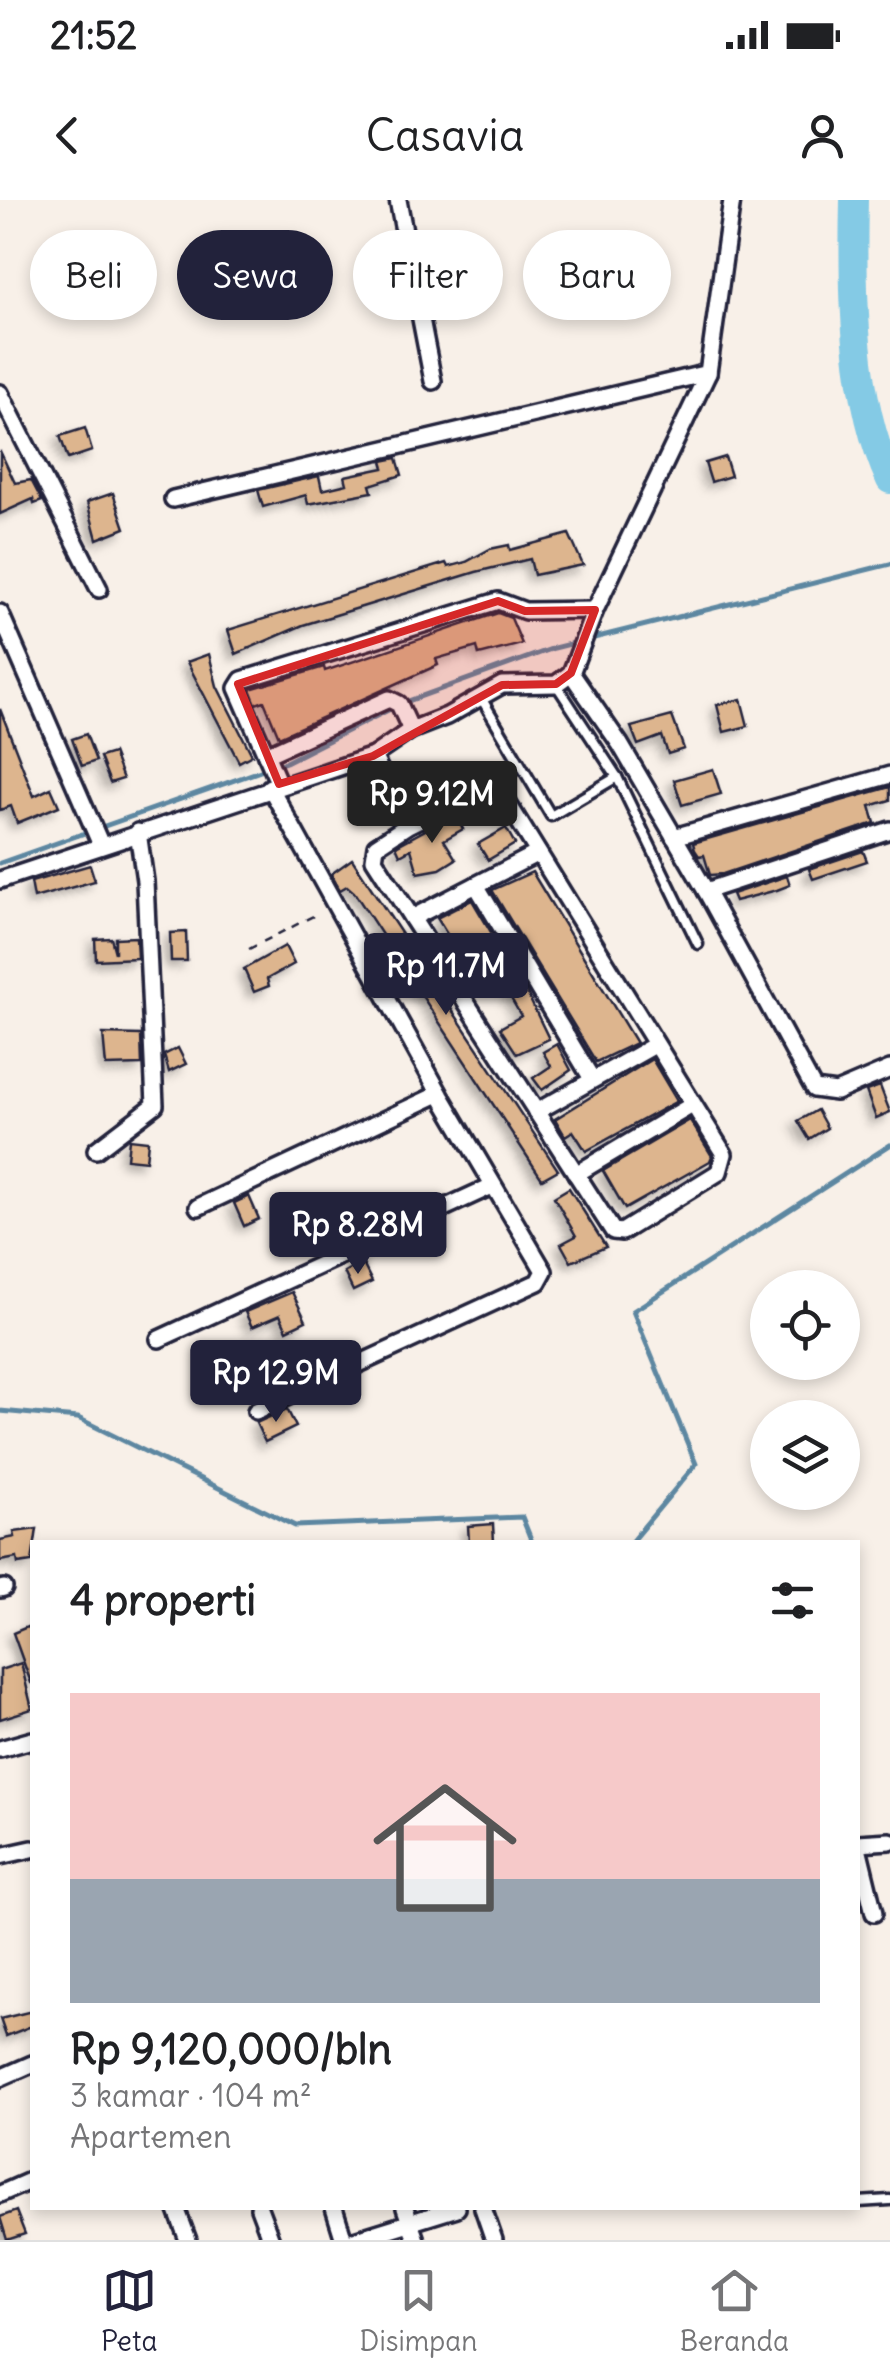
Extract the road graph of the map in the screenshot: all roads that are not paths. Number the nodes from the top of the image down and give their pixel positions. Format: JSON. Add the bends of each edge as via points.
{"nodes":[{"id":1,"x":398,"y":200,"type":"edge"},
{"id":2,"x":732,"y":200,"type":"edge"},
{"id":3,"x":708,"y":373,"type":"junction"},
{"id":4,"x":432,"y":381,"type":"dead end"},
{"id":5,"x":0,"y":392,"type":"edge"},
{"id":6,"x":173,"y":499,"type":"dead end"},
{"id":7,"x":99,"y":590,"type":"dead end"},
{"id":8,"x":594,"y":610,"type":"junction"},
{"id":9,"x":0,"y":613,"type":"edge"},
{"id":10,"x":574,"y":666,"type":"junction"},
{"id":11,"x":556,"y":684,"type":"junction"},
{"id":12,"x":480,"y":696,"type":"junction"},
{"id":13,"x":405,"y":718,"type":"junction"},
{"id":14,"x":373,"y":756,"type":"junction"},
{"id":15,"x":272,"y":772,"type":"junction"},
{"id":16,"x":617,"y":776,"type":"junction"},
{"id":17,"x":890,"y":776,"type":"edge"},
{"id":18,"x":408,"y":825,"type":"junction"},
{"id":19,"x":890,"y":830,"type":"edge"},
{"id":20,"x":96,"y":832,"type":"junction"},
{"id":21,"x":138,"y":832,"type":"junction"},
{"id":22,"x":674,"y":837,"type":"junction"},
{"id":23,"x":538,"y":853,"type":"junction"},
{"id":24,"x":0,"y":880,"type":"edge"},
{"id":25,"x":476,"y":885,"type":"junction"},
{"id":26,"x":706,"y":891,"type":"junction"},
{"id":27,"x":412,"y":918,"type":"junction"},
{"id":28,"x":698,"y":944,"type":"dead end"},
{"id":29,"x":655,"y":1045,"type":"junction"},
{"id":30,"x":890,"y":1069,"type":"edge"},
{"id":31,"x":592,"y":1079,"type":"junction"},
{"id":32,"x":440,"y":1094,"type":"junction"},
{"id":33,"x":692,"y":1105,"type":"junction"},
{"id":34,"x":536,"y":1112,"type":"junction"},
{"id":35,"x":96,"y":1150,"type":"dead end"},
{"id":36,"x":576,"y":1174,"type":"junction"},
{"id":37,"x":492,"y":1186,"type":"junction"},
{"id":38,"x":198,"y":1207,"type":"dead end"},
{"id":39,"x":159,"y":1339,"type":"dead end"},
{"id":40,"x":256,"y":1412,"type":"dead end"},
{"id":41,"x":30,"y":1741,"type":"edge"},
{"id":42,"x":0,"y":1749,"type":"edge"},
{"id":43,"x":890,"y":1840,"type":"edge"},
{"id":44,"x":860,"y":1845,"type":"edge"},
{"id":45,"x":30,"y":1848,"type":"edge"},
{"id":46,"x":860,"y":1854,"type":"edge"},
{"id":47,"x":0,"y":1856,"type":"edge"},
{"id":48,"x":874,"y":1913,"type":"dead end"},
{"id":49,"x":30,"y":2065,"type":"edge"},
{"id":50,"x":0,"y":2078,"type":"edge"},
{"id":51,"x":30,"y":2181,"type":"edge"},
{"id":52,"x":0,"y":2194,"type":"edge"},
{"id":53,"x":890,"y":2200,"type":"edge"},
{"id":54,"x":860,"y":2202,"type":"edge"},
{"id":55,"x":177,"y":2210,"type":"edge"},
{"id":56,"x":260,"y":2210,"type":"edge"},
{"id":57,"x":335,"y":2210,"type":"edge"},
{"id":58,"x":443,"y":2210,"type":"edge"},
{"id":59,"x":483,"y":2210,"type":"edge"},
{"id":60,"x":407,"y":2215,"type":"edge"},
{"id":61,"x":188,"y":2240,"type":"edge"},
{"id":62,"x":271,"y":2240,"type":"edge"},
{"id":63,"x":344,"y":2240,"type":"edge"},
{"id":64,"x":354,"y":2240,"type":"edge"},
{"id":65,"x":416,"y":2240,"type":"edge"},
{"id":66,"x":494,"y":2240,"type":"edge"}],
"edges":[{"from":1,"to":4,"type":"street"},
{"from":2,"to":3,"type":"street"},
{"from":3,"to":6,"type":"street"},
{"from":3,"to":8,"type":"street"},
{"from":5,"to":7,"type":"street"},
{"from":8,"to":10,"type":"street"},
{"from":8,"to":15,"type":"street","via":[[525,610],[498,601],[242,680],[237,688]]},
{"from":9,"to":20,"type":"street"},
{"from":10,"to":11,"type":"street"},
{"from":10,"to":22,"type":"street"},
{"from":11,"to":12,"type":"street","via":[[502,685]]},
{"from":11,"to":16,"type":"lane"},
{"from":12,"to":13,"type":"street","via":[[448,716]]},
{"from":12,"to":16,"type":"lane","via":[[551,816]]},
{"from":13,"to":14,"type":"street"},
{"from":13,"to":15,"type":"street","via":[[387,699]]},
{"from":14,"to":15,"type":"street"},
{"from":14,"to":18,"type":"street"},
{"from":15,"to":21,"type":"street"},
{"from":15,"to":32,"type":"street","via":[[335,904]]},
{"from":16,"to":28,"type":"lane"},
{"from":17,"to":22,"type":"street"},
{"from":18,"to":23,"type":"street","via":[[492,786]]},
{"from":18,"to":27,"type":"street","via":[[373,852]]},
{"from":19,"to":26,"type":"street"},
{"from":20,"to":21,"type":"street"},
{"from":20,"to":24,"type":"street"},
{"from":21,"to":35,"type":"street","via":[[154,1105]]},
{"from":22,"to":26,"type":"street"},
{"from":23,"to":25,"type":"street"},
{"from":23,"to":29,"type":"street"},
{"from":25,"to":27,"type":"street"},
{"from":25,"to":31,"type":"street"},
{"from":26,"to":30,"type":"street","via":[[814,1089],[836,1092]]},
{"from":27,"to":34,"type":"street"},
{"from":29,"to":31,"type":"street"},
{"from":29,"to":33,"type":"street"},
{"from":31,"to":34,"type":"street"},
{"from":32,"to":37,"type":"street"},
{"from":32,"to":38,"type":"street"},
{"from":33,"to":36,"type":"street"},
{"from":33,"to":36,"type":"street","via":[[724,1163],[622,1232],[613,1231]]},
{"from":34,"to":36,"type":"street"},
{"from":37,"to":39,"type":"street"},
{"from":37,"to":40,"type":"street","via":[[544,1271],[542,1279]]},
{"from":41,"to":42,"type":"street"},
{"from":43,"to":44,"type":"street"},
{"from":45,"to":47,"type":"street"},
{"from":46,"to":48,"type":"street"},
{"from":49,"to":50,"type":"street"},
{"from":51,"to":52,"type":"street"},
{"from":53,"to":54,"type":"lane"},
{"from":55,"to":61,"type":"street"},
{"from":56,"to":62,"type":"street"},
{"from":57,"to":63,"type":"street"},
{"from":58,"to":60,"type":"street"},
{"from":59,"to":66,"type":"street"},
{"from":60,"to":64,"type":"street"},
{"from":60,"to":65,"type":"street"}]}
